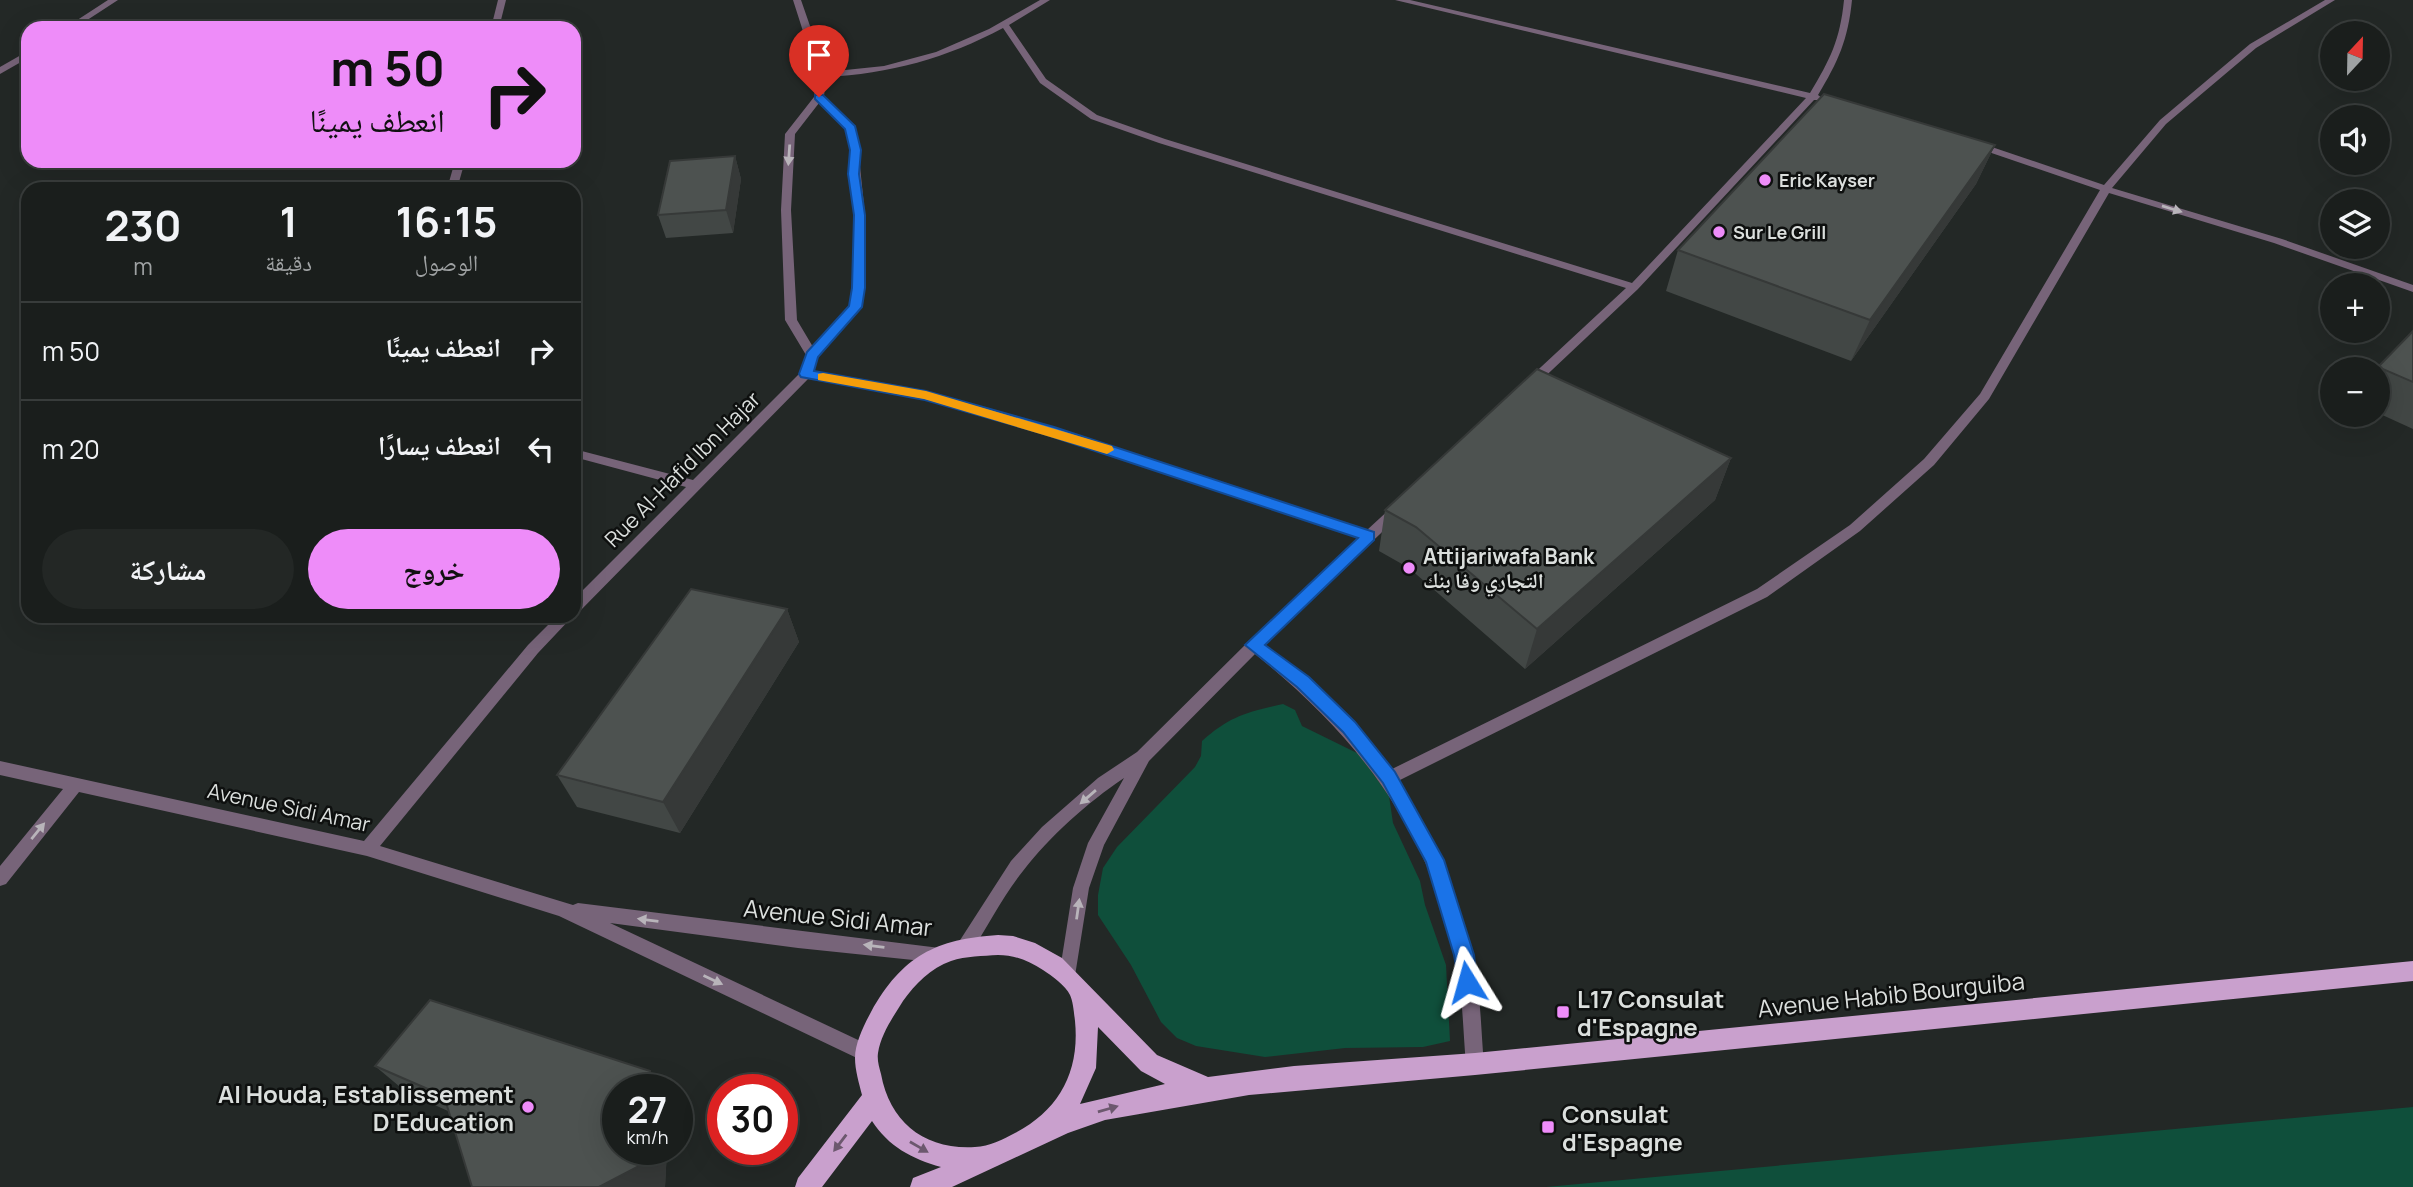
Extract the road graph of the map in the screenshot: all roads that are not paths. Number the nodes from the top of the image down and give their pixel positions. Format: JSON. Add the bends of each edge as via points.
{"nodes":[{"id":1,"x":114,"y":0,"type":"edge"},
{"id":2,"x":502,"y":0,"type":"edge"},
{"id":3,"x":797,"y":0,"type":"edge"},
{"id":4,"x":1046,"y":0,"type":"edge"},
{"id":5,"x":1399,"y":0,"type":"edge"},
{"id":6,"x":1848,"y":0,"type":"edge"},
{"id":7,"x":2331,"y":0,"type":"edge"},
{"id":8,"x":80,"y":21,"type":"edge"},
{"id":9,"x":497,"y":21,"type":"edge"},
{"id":10,"x":1005,"y":25,"type":"junction"},
{"id":11,"x":21,"y":58,"type":"edge"},
{"id":12,"x":0,"y":71,"type":"edge"},
{"id":13,"x":822,"y":75,"type":"junction"},
{"id":14,"x":819,"y":97,"type":"junction"},
{"id":15,"x":1819,"y":99,"type":"junction"},
{"id":16,"x":1965,"y":141,"type":"edge"},
{"id":17,"x":2106,"y":189,"type":"junction"},
{"id":18,"x":1633,"y":287,"type":"junction"},
{"id":19,"x":2413,"y":289,"type":"edge"},
{"id":20,"x":812,"y":355,"type":"junction"},
{"id":21,"x":806,"y":374,"type":"junction"},
{"id":22,"x":1522,"y":392,"type":"edge"},
{"id":23,"x":581,"y":455,"type":"edge"},
{"id":24,"x":696,"y":485,"type":"junction"},
{"id":25,"x":1410,"y":497,"type":"edge"},
{"id":26,"x":1369,"y":536,"type":"junction"},
{"id":27,"x":581,"y":601,"type":"edge"},
{"id":28,"x":559,"y":623,"type":"edge"},
{"id":29,"x":1254,"y":645,"type":"junction"},
{"id":30,"x":1143,"y":757,"type":"junction"},
{"id":31,"x":0,"y":768,"type":"edge"},
{"id":32,"x":1389,"y":778,"type":"junction"},
{"id":33,"x":76,"y":784,"type":"junction"},
{"id":34,"x":367,"y":849,"type":"junction"},
{"id":35,"x":0,"y":878,"type":"edge"},
{"id":36,"x":563,"y":909,"type":"junction"},
{"id":37,"x":1013,"y":946,"type":"joint"},
{"id":38,"x":964,"y":948,"type":"junction"},
{"id":39,"x":942,"y":954,"type":"junction"},
{"id":40,"x":2413,"y":971,"type":"edge"},
{"id":41,"x":1074,"y":985,"type":"junction"},
{"id":42,"x":866,"y":1053,"type":"junction"},
{"id":43,"x":1475,"y":1064,"type":"junction"},
{"id":44,"x":1206,"y":1088,"type":"junction"},
{"id":45,"x":873,"y":1100,"type":"junction"},
{"id":46,"x":1044,"y":1131,"type":"junction"},
{"id":47,"x":1012,"y":1150,"type":"junction"},
{"id":48,"x":807,"y":1187,"type":"edge"},
{"id":49,"x":922,"y":1187,"type":"edge"}],
"edges":[{"from":1,"to":8,"type":"street"},
{"from":2,"to":9,"type":"street"},
{"from":3,"to":13,"type":"street"},
{"from":4,"to":10,"type":"street"},
{"from":5,"to":15,"type":"street"},
{"from":6,"to":15,"type":"street","via":[[1835,59]]},
{"from":7,"to":17,"type":"street","via":[[2253,46],[2163,122]]},
{"from":10,"to":13,"type":"street","via":[[950,52],[906,66]]},
{"from":10,"to":18,"type":"street","via":[[1044,81],[1094,117]]},
{"from":11,"to":12,"type":"street"},
{"from":13,"to":14,"type":"street"},
{"from":14,"to":20,"type":"street","one_way":true,"via":[[790,134],[786,210],[790,320]]},
{"from":14,"to":20,"type":"street","name":"Rue Al-Hafid Ibn Hajar","via":[[851,128],[860,215],[855,307]]},
{"from":15,"to":18,"type":"street"},
{"from":16,"to":17,"type":"street"},
{"from":17,"to":19,"type":"street","one_way":true,"via":[[2278,241]]},
{"from":17,"to":32,"type":"street","via":[[1984,396],[1929,462],[1855,528],[1762,593]]},
{"from":18,"to":22,"type":"street"},
{"from":20,"to":21,"type":"street","name":"Rue Al-Hafid Ibn Hajar"},
{"from":21,"to":24,"type":"street","name":"Rue Al-Hafid Ibn Hajar"},
{"from":21,"to":26,"type":"street","via":[[926,395],[1049,430]]},
{"from":23,"to":24,"type":"street"},
{"from":24,"to":27,"type":"street","name":"Rue Al-Hafid Ibn Hajar"},
{"from":25,"to":26,"type":"street"},
{"from":26,"to":29,"type":"street"},
{"from":28,"to":34,"type":"street"},
{"from":29,"to":30,"type":"street"},
{"from":29,"to":32,"type":"street","via":[[1303,682],[1349,727]]},
{"from":30,"to":38,"type":"street","one_way":true,"via":[[1104,783],[1048,832],[1003,885]]},
{"from":41,"to":30,"type":"street","one_way":true,"via":[[1081,888],[1096,843]]},
{"from":31,"to":33,"type":"street","name":"Avenue Sidi Amar"},
{"from":32,"to":43,"type":"street","via":[[1434,860],[1464,955]]},
{"from":33,"to":34,"type":"street","name":"Avenue Sidi Amar"},
{"from":35,"to":33,"type":"street","one_way":true},
{"from":34,"to":36,"type":"street","name":"Avenue Sidi Amar"},
{"from":39,"to":36,"type":"street","name":"Avenue Sidi Amar","one_way":true},
{"from":36,"to":42,"type":"street","name":"Avenue Sidi Amar","one_way":true},
{"from":37,"to":38,"type":"main road","name":"Avenue Sidi Amar"},
{"from":37,"to":41,"type":"main road","name":"Avenue Habib Bourguiba","via":[[1048,961]]},
{"from":38,"to":39,"type":"main road","name":"Avenue Sidi Amar"},
{"from":39,"to":42,"type":"main road","name":"Avenue Sidi Amar","via":[[907,977],[882,1013]]},
{"from":40,"to":43,"type":"main road","name":"Avenue Habib Bourguiba"},
{"from":41,"to":44,"type":"main road","name":"Avenue Habib Bourguiba","via":[[1150,1064]]},
{"from":41,"to":46,"type":"main road","via":[[1088,1024],[1086,1066],[1070,1104]]},
{"from":42,"to":45,"type":"main road"},
{"from":43,"to":44,"type":"main road","name":"Avenue Habib Bourguiba"},
{"from":46,"to":44,"type":"main road","name":"Avenue Habib Bourguiba","one_way":true,"via":[[1110,1107]]},
{"from":45,"to":47,"type":"main road","one_way":true,"via":[[894,1132],[928,1153],[969,1159]]},
{"from":45,"to":48,"type":"main road","one_way":true},
{"from":46,"to":47,"type":"main road"},
{"from":47,"to":49,"type":"main road"}]}
